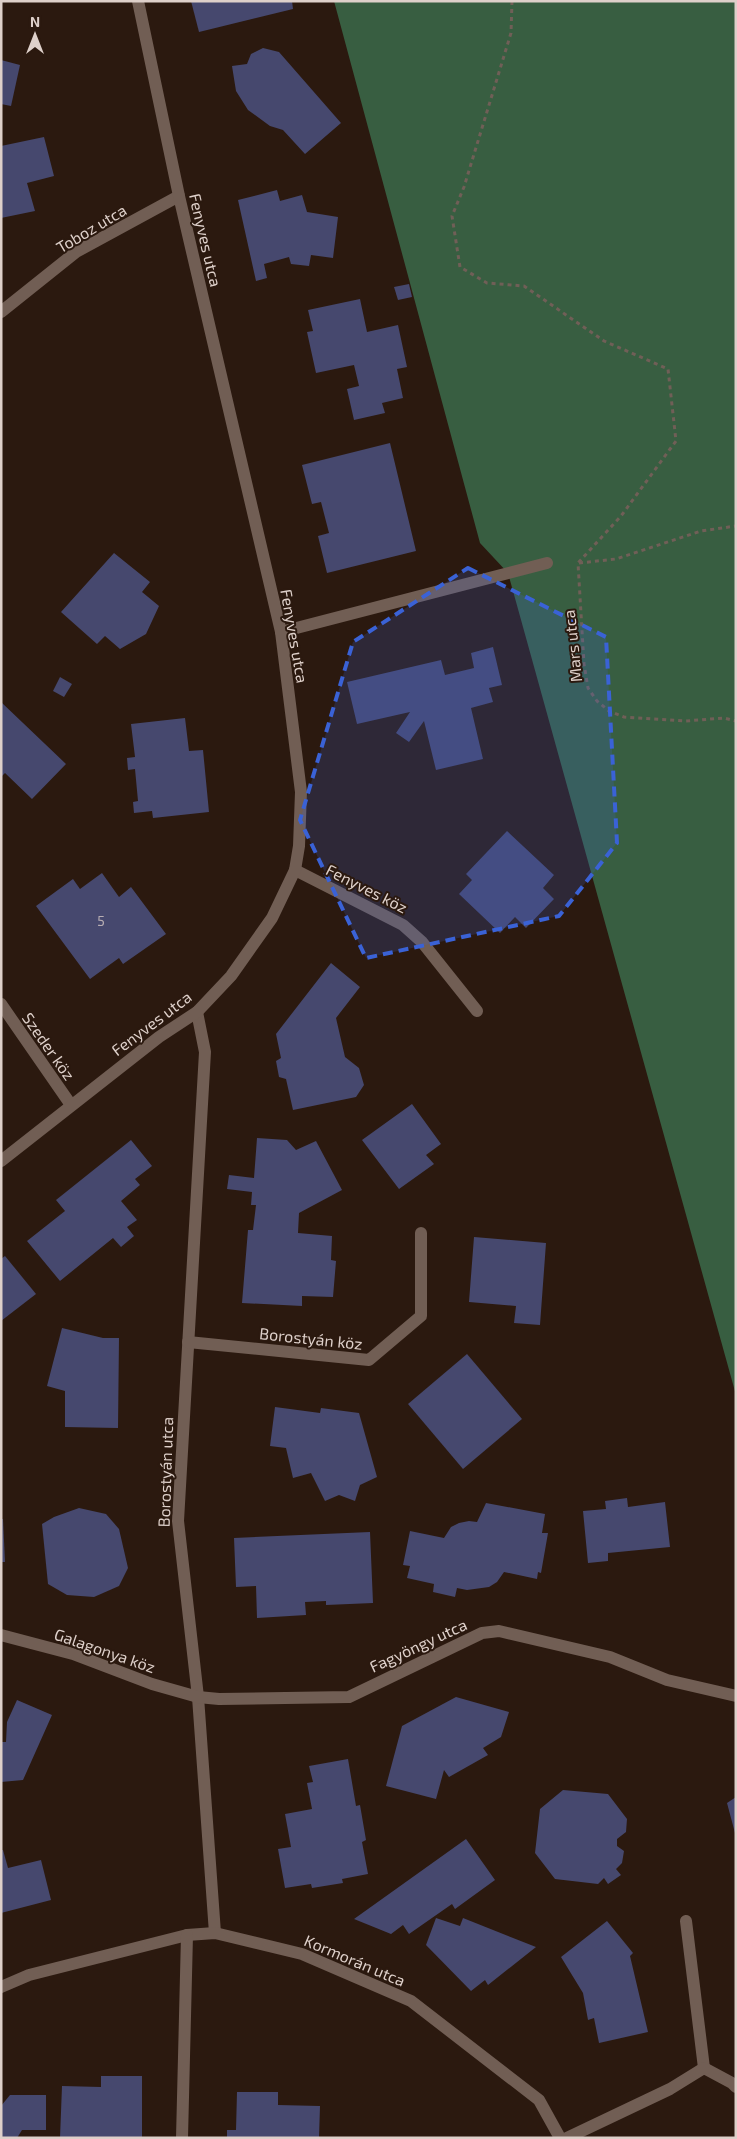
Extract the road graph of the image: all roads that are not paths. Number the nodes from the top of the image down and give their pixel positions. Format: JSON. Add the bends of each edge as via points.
{"nodes":[{"id":1,"x":138,"y":1,"type":"edge"},
{"id":2,"x":179,"y":196,"type":"junction"},
{"id":3,"x":1,"y":312,"type":"edge"},
{"id":4,"x":547,"y":563,"type":"road end"},
{"id":5,"x":281,"y":632,"type":"junction"},
{"id":6,"x":295,"y":870,"type":"junction"},
{"id":7,"x":1,"y":1004,"type":"edge"},
{"id":8,"x":476,"y":1011,"type":"dead end"},
{"id":9,"x":196,"y":1012,"type":"junction"},
{"id":10,"x":71,"y":1105,"type":"junction"},
{"id":11,"x":1,"y":1161,"type":"edge"},
{"id":12,"x":421,"y":1233,"type":"dead end"},
{"id":13,"x":188,"y":1342,"type":"junction"},
{"id":14,"x":1,"y":1635,"type":"edge"},
{"id":15,"x":736,"y":1696,"type":"edge"},
{"id":16,"x":198,"y":1697,"type":"junction"},
{"id":17,"x":686,"y":1921,"type":"dead end"},
{"id":18,"x":215,"y":1933,"type":"junction"},
{"id":19,"x":186,"y":1935,"type":"junction"},
{"id":20,"x":1,"y":1987,"type":"edge"},
{"id":21,"x":704,"y":2068,"type":"junction"},
{"id":22,"x":736,"y":2087,"type":"edge"},
{"id":23,"x":182,"y":2138,"type":"edge"},
{"id":24,"x":560,"y":2138,"type":"edge"},
{"id":25,"x":567,"y":2138,"type":"edge"}],
"edges":[{"from":1,"to":2,"type":"street","name":"Fenyves utca"},
{"from":2,"to":3,"type":"street","name":"Toboz utca","via":[[76,252]]},
{"from":2,"to":5,"type":"street","name":"Fenyves utca"},
{"from":4,"to":5,"type":"street"},
{"from":5,"to":6,"type":"street","name":"Fenyves utca","via":[[301,792]]},
{"from":6,"to":8,"type":"street","name":"Fenyves köz","via":[[403,924],[422,942]]},
{"from":6,"to":9,"type":"street","name":"Fenyves utca","via":[[272,918],[231,976]]},
{"from":7,"to":10,"type":"street","name":"Szeder köz"},
{"from":9,"to":10,"type":"street","name":"Fenyves utca"},
{"from":9,"to":13,"type":"street","name":"Borostyán utca","via":[[205,1052]]},
{"from":10,"to":11,"type":"street","name":"Fenyves utca"},
{"from":12,"to":13,"type":"street","name":"Borostyán köz","via":[[421,1316],[369,1360]]},
{"from":13,"to":16,"type":"street","name":"Borostyán utca","via":[[178,1521]]},
{"from":14,"to":16,"type":"street","name":"Galagonya köz","via":[[73,1654],[152,1684]]},
{"from":15,"to":16,"type":"street","name":"Fagyöngy utca","via":[[667,1680],[610,1657],[500,1631],[482,1633],[349,1697]]},
{"from":16,"to":18,"type":"street","name":"Borostyán utca"},
{"from":17,"to":21,"type":"street"},
{"from":18,"to":19,"type":"street","name":"Kormorán utca"},
{"from":18,"to":24,"type":"street","name":"Kormorán utca","via":[[302,1954],[412,2001],[539,2100]]},
{"from":19,"to":20,"type":"street","name":"Kormorán utca","via":[[29,1975]]},
{"from":19,"to":23,"type":"street"},
{"from":21,"to":22,"type":"street"},
{"from":21,"to":25,"type":"street","via":[[670,2089]]}]}
